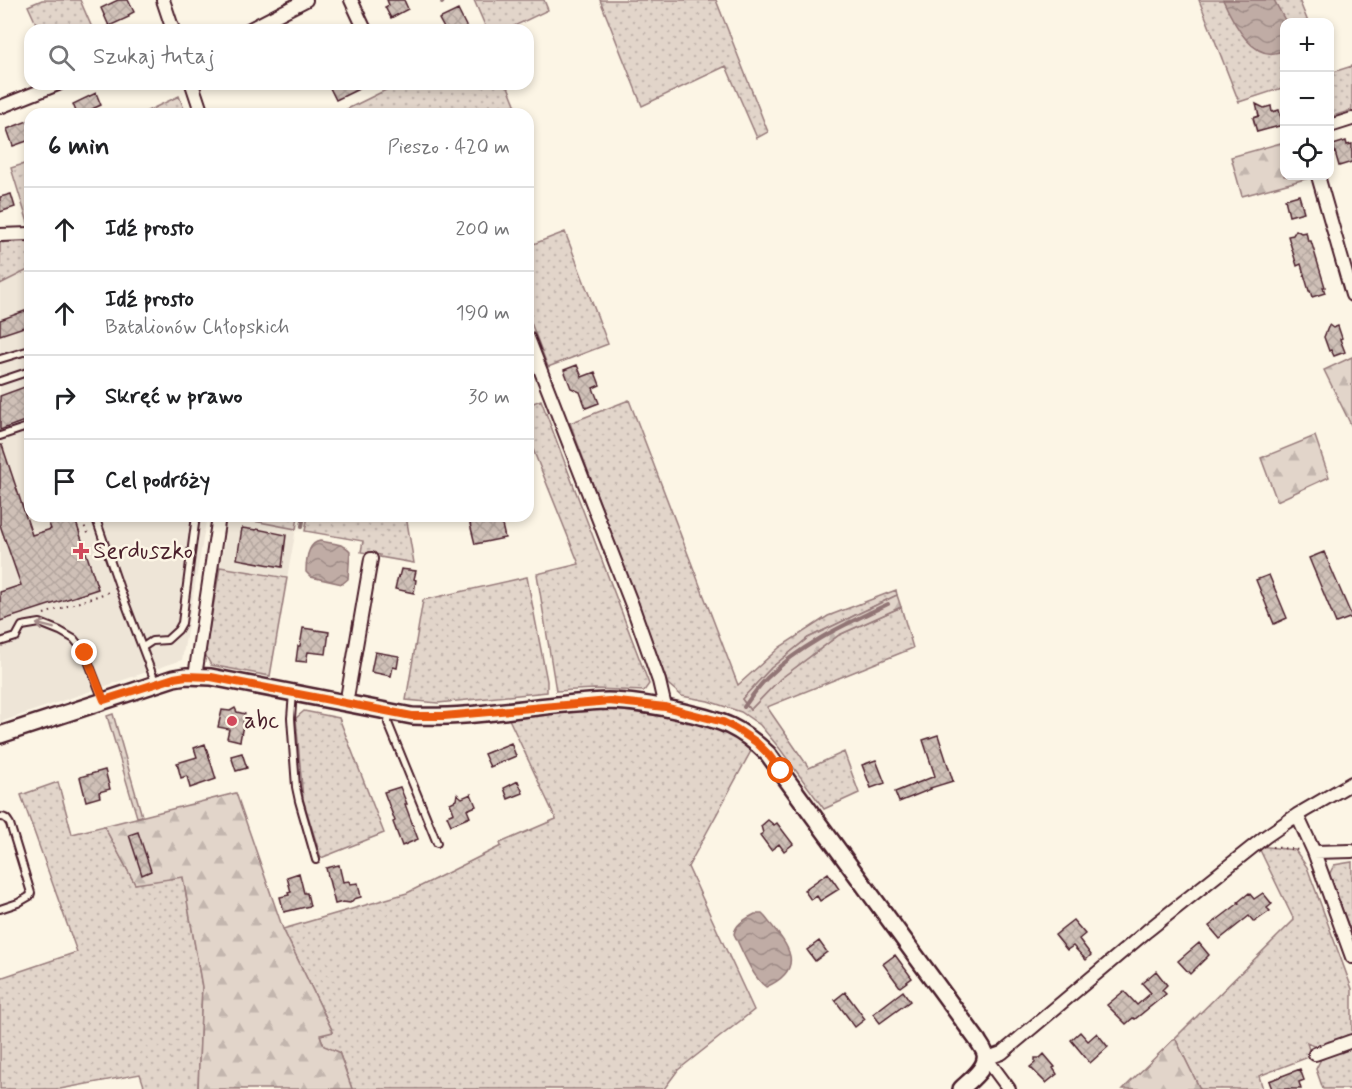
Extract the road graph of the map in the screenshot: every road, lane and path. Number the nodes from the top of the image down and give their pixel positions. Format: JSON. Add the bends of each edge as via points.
{"nodes":[{"id":1,"x":163,"y":0,"type":"edge"},
{"id":2,"x":306,"y":0,"type":"edge"},
{"id":3,"x":351,"y":0,"type":"edge"},
{"id":4,"x":171,"y":24,"type":"edge"},
{"id":5,"x":260,"y":24,"type":"edge"},
{"id":6,"x":362,"y":24,"type":"edge"},
{"id":7,"x":43,"y":90,"type":"edge"},
{"id":8,"x":194,"y":90,"type":"edge"},
{"id":9,"x":0,"y":107,"type":"edge"},
{"id":10,"x":200,"y":108,"type":"edge"},
{"id":11,"x":1352,"y":119,"type":"edge"},
{"id":12,"x":1334,"y":124,"type":"edge"},
{"id":13,"x":1319,"y":180,"type":"edge"},
{"id":14,"x":24,"y":234,"type":"edge"},
{"id":15,"x":0,"y":235,"type":"edge"},
{"id":16,"x":1352,"y":295,"type":"edge"},
{"id":17,"x":24,"y":352,"type":"edge"},
{"id":18,"x":534,"y":353,"type":"edge"},
{"id":19,"x":0,"y":359,"type":"edge"},
{"id":20,"x":24,"y":373,"type":"edge"},
{"id":21,"x":0,"y":381,"type":"edge"},
{"id":22,"x":24,"y":428,"type":"edge"},
{"id":23,"x":0,"y":436,"type":"edge"},
{"id":24,"x":82,"y":522,"type":"edge"},
{"id":25,"x":97,"y":522,"type":"edge"},
{"id":26,"x":195,"y":522,"type":"edge"},
{"id":27,"x":218,"y":522,"type":"edge"},
{"id":28,"x":94,"y":536,"type":"dead end"},
{"id":29,"x":371,"y":559,"type":"dead end"},
{"id":30,"x":113,"y":591,"type":"dead end"},
{"id":31,"x":29,"y":625,"type":"junction"},
{"id":32,"x":0,"y":642,"type":"edge"},
{"id":33,"x":143,"y":647,"type":"junction"},
{"id":34,"x":195,"y":676,"type":"junction"},
{"id":35,"x":156,"y":684,"type":"junction"},
{"id":36,"x":293,"y":693,"type":"junction"},
{"id":37,"x":104,"y":700,"type":"junction"},
{"id":38,"x":346,"y":704,"type":"junction"},
{"id":39,"x":665,"y":707,"type":"junction"},
{"id":40,"x":390,"y":712,"type":"junction"},
{"id":41,"x":0,"y":735,"type":"edge"},
{"id":42,"x":1352,"y":783,"type":"edge"},
{"id":43,"x":1297,"y":815,"type":"junction"},
{"id":44,"x":0,"y":817,"type":"edge"},
{"id":45,"x":437,"y":843,"type":"dead end"},
{"id":46,"x":1256,"y":844,"type":"junction"},
{"id":47,"x":1352,"y":851,"type":"edge"},
{"id":48,"x":1314,"y":852,"type":"junction"},
{"id":49,"x":316,"y":860,"type":"dead end"},
{"id":50,"x":0,"y":909,"type":"edge"},
{"id":51,"x":1352,"y":957,"type":"edge"},
{"id":52,"x":1352,"y":1041,"type":"edge"},
{"id":53,"x":1315,"y":1054,"type":"dead end"},
{"id":54,"x":985,"y":1059,"type":"junction"},
{"id":55,"x":961,"y":1089,"type":"edge"},
{"id":56,"x":1010,"y":1089,"type":"edge"}],
"edges":[{"from":1,"to":4,"type":"street"},
{"from":2,"to":5,"type":"street"},
{"from":3,"to":6,"type":"street"},
{"from":7,"to":9,"type":"street"},
{"from":8,"to":10,"type":"street"},
{"from":11,"to":12,"type":"street"},
{"from":13,"to":16,"type":"street"},
{"from":14,"to":15,"type":"street"},
{"from":17,"to":19,"type":"lane"},
{"from":18,"to":39,"type":"street","via":[[632,605]]},
{"from":20,"to":21,"type":"lane"},
{"from":22,"to":23,"type":"lane"},
{"from":24,"to":28,"type":"path","via":[[89,535]]},
{"from":25,"to":33,"type":"lane"},
{"from":26,"to":33,"type":"lane","via":[[182,623],[167,640],[152,641]]},
{"from":27,"to":34,"type":"street"},
{"from":29,"to":38,"type":"street"},
{"from":30,"to":31,"type":"path","via":[[30,619]]},
{"from":31,"to":32,"type":"lane","via":[[22,626],[16,637]]},
{"from":37,"to":31,"type":"lane","one_way":true,"via":[[85,653],[74,639],[40,623]]},
{"from":33,"to":35,"type":"lane"},
{"from":34,"to":35,"type":"street"},
{"from":34,"to":36,"type":"street"},
{"from":35,"to":37,"type":"street"},
{"from":36,"to":38,"type":"street"},
{"from":36,"to":49,"type":"lane","via":[[296,787]]},
{"from":37,"to":41,"type":"street"},
{"from":38,"to":40,"type":"street"},
{"from":39,"to":40,"type":"street","via":[[609,701],[444,716]]},
{"from":39,"to":54,"type":"street","via":[[723,722],[768,754],[978,1041]]},
{"from":40,"to":45,"type":"lane","via":[[388,723]]},
{"from":42,"to":43,"type":"street"},
{"from":43,"to":46,"type":"street"},
{"from":43,"to":48,"type":"street"},
{"from":44,"to":50,"type":"lane","via":[[10,824],[31,892],[26,899]]},
{"from":46,"to":48,"type":"path"},
{"from":46,"to":54,"type":"street","via":[[1002,1053]]},
{"from":47,"to":48,"type":"street"},
{"from":48,"to":51,"type":"street"},
{"from":52,"to":53,"type":"street"},
{"from":54,"to":55,"type":"street"},
{"from":54,"to":56,"type":"street"}]}
